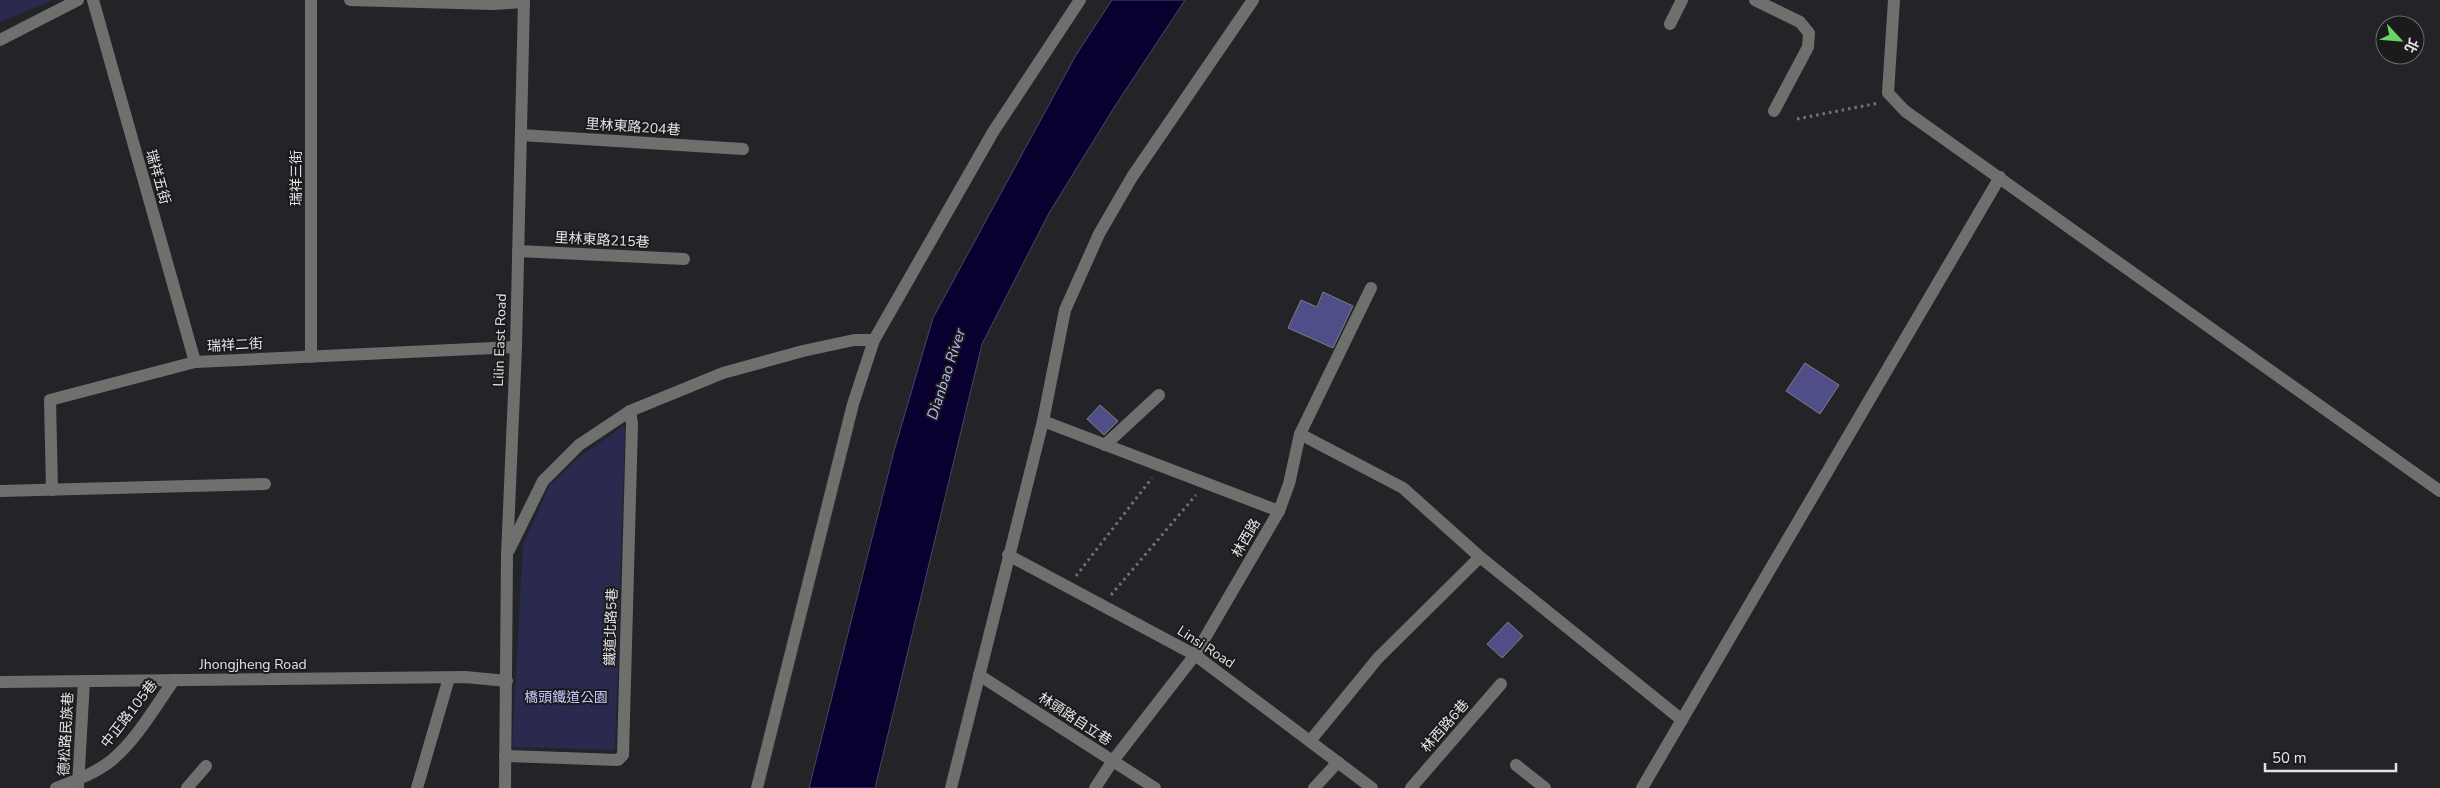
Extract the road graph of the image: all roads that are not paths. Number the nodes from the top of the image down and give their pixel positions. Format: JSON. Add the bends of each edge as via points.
{"nodes":[{"id":1,"x":78,"y":0,"type":"edge"},
{"id":2,"x":93,"y":0,"type":"edge"},
{"id":3,"x":310,"y":0,"type":"edge"},
{"id":4,"x":350,"y":0,"type":"edge"},
{"id":5,"x":1080,"y":0,"type":"edge"},
{"id":6,"x":1253,"y":0,"type":"edge"},
{"id":7,"x":1682,"y":0,"type":"edge"},
{"id":8,"x":1755,"y":0,"type":"edge"},
{"id":9,"x":1894,"y":0,"type":"edge"},
{"id":10,"x":524,"y":1,"type":"edge"},
{"id":11,"x":489,"y":2,"type":"edge"},
{"id":12,"x":1670,"y":24,"type":"dead end"},
{"id":13,"x":0,"y":40,"type":"edge"},
{"id":14,"x":1774,"y":111,"type":"dead end"},
{"id":15,"x":521,"y":135,"type":"junction"},
{"id":16,"x":743,"y":149,"type":"dead end"},
{"id":17,"x":2000,"y":177,"type":"junction"},
{"id":18,"x":518,"y":252,"type":"junction"},
{"id":19,"x":684,"y":259,"type":"dead end"},
{"id":20,"x":1371,"y":288,"type":"dead end"},
{"id":21,"x":874,"y":340,"type":"junction"},
{"id":22,"x":516,"y":347,"type":"junction"},
{"id":23,"x":312,"y":357,"type":"junction"},
{"id":24,"x":195,"y":362,"type":"junction"},
{"id":25,"x":1159,"y":395,"type":"dead end"},
{"id":26,"x":630,"y":411,"type":"junction"},
{"id":27,"x":1043,"y":421,"type":"junction"},
{"id":28,"x":1300,"y":434,"type":"junction"},
{"id":29,"x":1105,"y":445,"type":"junction"},
{"id":30,"x":265,"y":484,"type":"dead end"},
{"id":31,"x":52,"y":490,"type":"junction"},
{"id":32,"x":0,"y":491,"type":"edge"},
{"id":33,"x":2440,"y":491,"type":"edge"},
{"id":34,"x":1279,"y":511,"type":"junction"},
{"id":35,"x":507,"y":555,"type":"junction"},
{"id":36,"x":1008,"y":555,"type":"junction"},
{"id":37,"x":1480,"y":557,"type":"junction"},
{"id":38,"x":1195,"y":655,"type":"junction"},
{"id":39,"x":979,"y":675,"type":"junction"},
{"id":40,"x":448,"y":678,"type":"junction"},
{"id":41,"x":174,"y":680,"type":"junction"},
{"id":42,"x":84,"y":681,"type":"junction"},
{"id":43,"x":507,"y":681,"type":"junction"},
{"id":44,"x":0,"y":682,"type":"edge"},
{"id":45,"x":1501,"y":684,"type":"dead end"},
{"id":46,"x":1682,"y":720,"type":"junction"},
{"id":47,"x":1310,"y":741,"type":"junction"},
{"id":48,"x":505,"y":756,"type":"junction"},
{"id":49,"x":1112,"y":762,"type":"junction"},
{"id":50,"x":1338,"y":762,"type":"junction"},
{"id":51,"x":1516,"y":765,"type":"dead end"},
{"id":52,"x":206,"y":766,"type":"dead end"},
{"id":53,"x":79,"y":784,"type":"edge"},
{"id":54,"x":56,"y":788,"type":"edge"},
{"id":55,"x":187,"y":788,"type":"edge"},
{"id":56,"x":417,"y":788,"type":"edge"},
{"id":57,"x":505,"y":788,"type":"edge"},
{"id":58,"x":757,"y":788,"type":"edge"},
{"id":59,"x":951,"y":788,"type":"edge"},
{"id":60,"x":1095,"y":788,"type":"edge"},
{"id":61,"x":1155,"y":788,"type":"edge"},
{"id":62,"x":1314,"y":788,"type":"edge"},
{"id":63,"x":1372,"y":788,"type":"edge"},
{"id":64,"x":1412,"y":788,"type":"edge"},
{"id":65,"x":1546,"y":788,"type":"edge"},
{"id":66,"x":1642,"y":788,"type":"edge"}],
"edges":[{"from":1,"to":13,"type":"street"},
{"from":2,"to":24,"type":"street","name":"瑞祥五街"},
{"from":3,"to":23,"type":"street","name":"瑞祥三街"},
{"from":4,"to":11,"type":"street"},
{"from":5,"to":21,"type":"street","via":[[993,132]]},
{"from":6,"to":27,"type":"street","via":[[1132,177],[1099,234],[1066,310]]},
{"from":7,"to":12,"type":"street"},
{"from":8,"to":14,"type":"street","via":[[1800,22],[1809,34],[1808,47]]},
{"from":9,"to":17,"type":"street","via":[[1888,93],[1905,111]]},
{"from":10,"to":11,"type":"street"},
{"from":10,"to":15,"type":"street","name":"Lilin East Road"},
{"from":15,"to":16,"type":"street","name":"里林東路204巷"},
{"from":15,"to":18,"type":"street","name":"Lilin East Road"},
{"from":17,"to":33,"type":"street"},
{"from":17,"to":46,"type":"street"},
{"from":18,"to":19,"type":"street","name":"里林東路215巷"},
{"from":18,"to":22,"type":"street","name":"Lilin East Road"},
{"from":20,"to":28,"type":"street"},
{"from":21,"to":26,"type":"street","via":[[854,340],[802,350],[722,373]]},
{"from":21,"to":58,"type":"street","via":[[853,404]]},
{"from":22,"to":23,"type":"street","name":"瑞祥二街"},
{"from":22,"to":35,"type":"street","name":"Lilin East Road"},
{"from":23,"to":24,"type":"street","name":"瑞祥二街"},
{"from":24,"to":31,"type":"street","name":"瑞祥二街","via":[[50,400]]},
{"from":25,"to":29,"type":"street"},
{"from":26,"to":35,"type":"street","via":[[580,445],[543,481]]},
{"from":26,"to":48,"type":"street","name":"鐵道北路5巷","via":[[623,755],[618,760]]},
{"from":27,"to":29,"type":"street","name":"林西路"},
{"from":27,"to":36,"type":"street"},
{"from":28,"to":34,"type":"street","via":[[1289,484]]},
{"from":28,"to":37,"type":"street","via":[[1403,488]]},
{"from":29,"to":34,"type":"street","name":"林西路"},
{"from":30,"to":31,"type":"street"},
{"from":31,"to":32,"type":"street"},
{"from":34,"to":38,"type":"street","name":"林西路"},
{"from":35,"to":43,"type":"street","name":"Lilin East Road"},
{"from":36,"to":38,"type":"street","name":"Linsi Road"},
{"from":36,"to":39,"type":"street"},
{"from":37,"to":46,"type":"street"},
{"from":37,"to":47,"type":"street","via":[[1378,658]]},
{"from":38,"to":47,"type":"street","name":"Linsi Road"},
{"from":38,"to":49,"type":"street","name":"林西路"},
{"from":39,"to":49,"type":"street","name":"林頭路自立巷"},
{"from":39,"to":59,"type":"street"},
{"from":40,"to":41,"type":"street","name":"Jhongjheng Road"},
{"from":40,"to":43,"type":"street","name":"Jhongjheng Road"},
{"from":40,"to":56,"type":"street"},
{"from":41,"to":42,"type":"street","name":"Jhongjheng Road"},
{"from":41,"to":53,"type":"street","name":"中正路105巷","via":[[127,744]]},
{"from":42,"to":44,"type":"street","name":"Jhongjheng Road"},
{"from":42,"to":53,"type":"street","name":"德松路民族巷"},
{"from":43,"to":48,"type":"street","name":"Lilin East Road"},
{"from":45,"to":64,"type":"street","name":"林西路6巷"},
{"from":46,"to":66,"type":"street"},
{"from":47,"to":50,"type":"street","name":"Linsi Road"},
{"from":48,"to":57,"type":"street","name":"Lilin East Road"},
{"from":49,"to":60,"type":"street","name":"林西路"},
{"from":49,"to":61,"type":"street","name":"林頭路自立巷"},
{"from":50,"to":62,"type":"street"},
{"from":50,"to":63,"type":"street","name":"Linsi Road"},
{"from":51,"to":65,"type":"street"},
{"from":52,"to":55,"type":"street"},
{"from":53,"to":54,"type":"street","name":"中正路105巷"}]}
